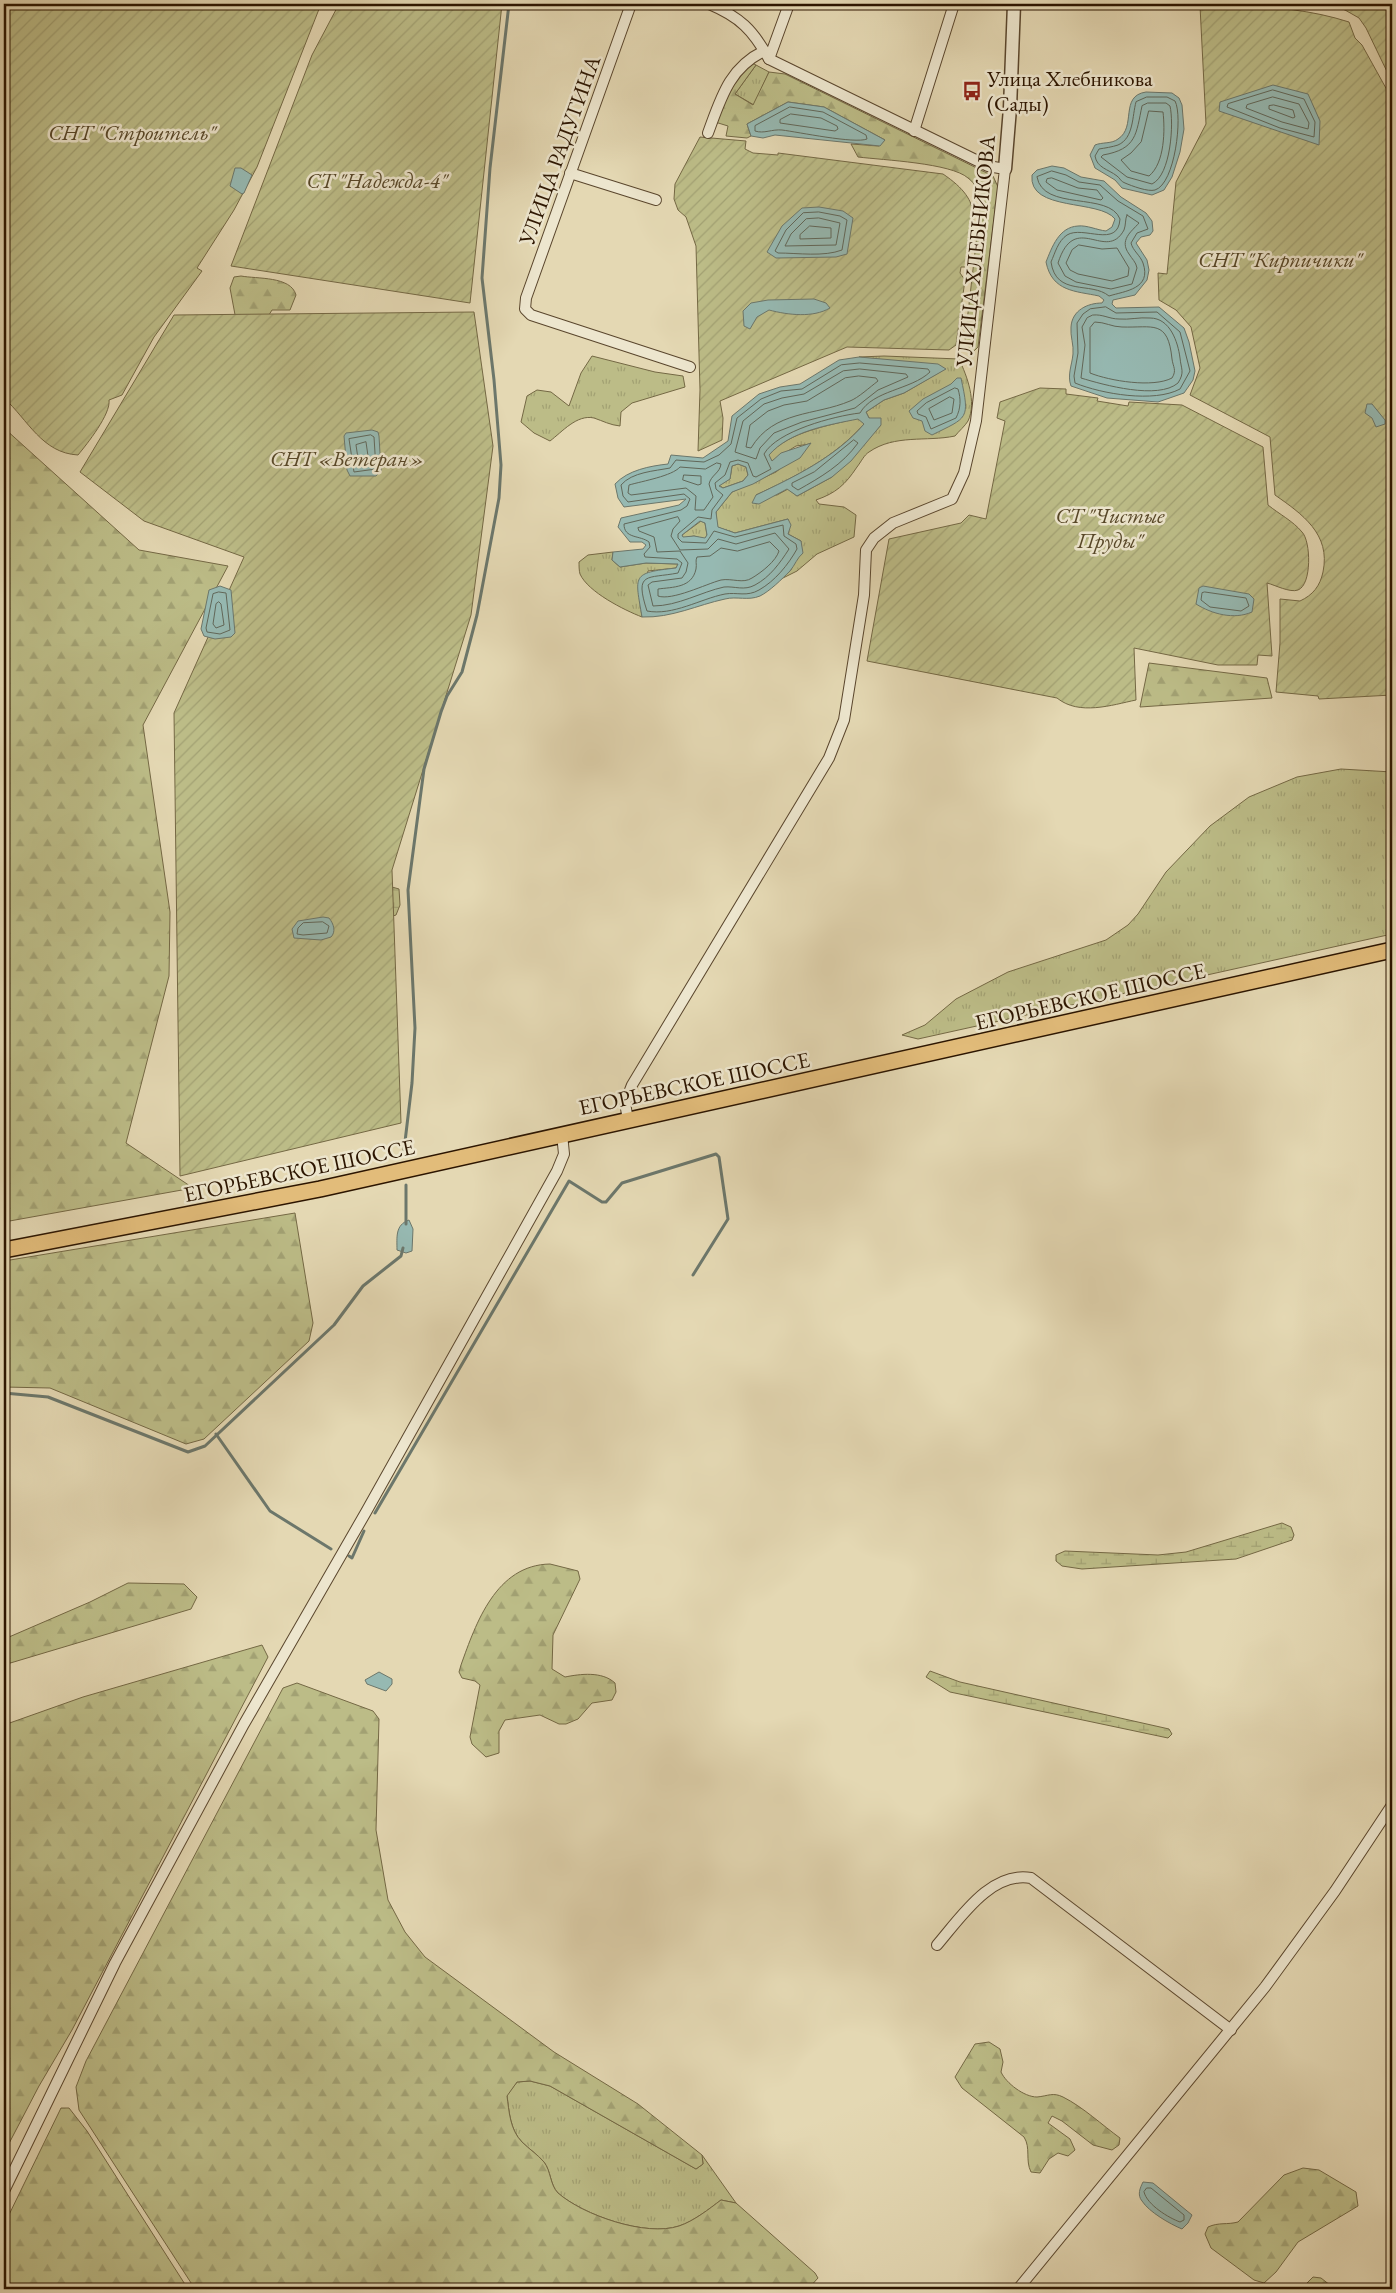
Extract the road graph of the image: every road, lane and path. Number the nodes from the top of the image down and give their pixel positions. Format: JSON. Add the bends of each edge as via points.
{"nodes":[{"id":1,"x":631,"y":4,"type":"edge"},
{"id":2,"x":709,"y":4,"type":"edge"},
{"id":3,"x":789,"y":4,"type":"edge"},
{"id":4,"x":954,"y":4,"type":"edge"},
{"id":5,"x":1014,"y":4,"type":"edge"},
{"id":6,"x":766,"y":55,"type":"junction"},
{"id":7,"x":914,"y":130,"type":"junction"},
{"id":8,"x":708,"y":133,"type":"dead end"},
{"id":9,"x":1005,"y":169,"type":"junction"},
{"id":10,"x":570,"y":173,"type":"junction"},
{"id":11,"x":656,"y":200,"type":"dead end"},
{"id":12,"x":690,"y":367,"type":"dead end"},
{"id":13,"x":1392,"y":950,"type":"edge"},
{"id":14,"x":628,"y":1120,"type":"junction"},
{"id":15,"x":562,"y":1134,"type":"junction"},
{"id":16,"x":4,"y":1250,"type":"edge"},
{"id":17,"x":1392,"y":1805,"type":"edge"},
{"id":18,"x":937,"y":1944,"type":"dead end"},
{"id":19,"x":1231,"y":2030,"type":"junction"},
{"id":20,"x":4,"y":2191,"type":"edge"},
{"id":21,"x":1018,"y":2289,"type":"edge"}],
"edges":[{"from":1,"to":10,"type":"street","name":"УЛИЦА РАДУГИНА"},
{"from":2,"to":6,"type":"street","via":[[747,25]]},
{"from":3,"to":6,"type":"street"},
{"from":4,"to":7,"type":"street"},
{"from":5,"to":9,"type":"street","name":"УЛИЦА ХЛЕБНИКОВА"},
{"from":6,"to":7,"type":"street"},
{"from":6,"to":8,"type":"street","via":[[748,58],[728,83]]},
{"from":7,"to":9,"type":"street","via":[[988,166]]},
{"from":9,"to":14,"type":"street","name":"УЛИЦА ХЛЕБНИКОВА","via":[[976,421],[964,473],[952,499],[893,523],[874,538],[866,550],[864,594],[844,720],[838,738],[808,794],[632,1085],[625,1103]]},
{"from":10,"to":11,"type":"street"},
{"from":10,"to":12,"type":"street","name":"УЛИЦА РАДУГИНА","via":[[526,298],[525,309],[530,315]]},
{"from":13,"to":14,"type":"main road","name":"ЕГОРЬЕВСКОЕ ШОССЕ"},
{"from":14,"to":15,"type":"main road","name":"ЕГОРЬЕВСКОЕ ШОССЕ"},
{"from":15,"to":16,"type":"main road","name":"ЕГОРЬЕВСКОЕ ШОССЕ","via":[[320,1189]]},
{"from":15,"to":20,"type":"street","via":[[564,1154],[557,1171],[239,1732],[115,1963]]},
{"from":17,"to":19,"type":"street","via":[[1335,1891]]},
{"from":18,"to":19,"type":"street","via":[[990,1889],[1006,1878],[1031,1878]]},
{"from":19,"to":21,"type":"street"}]}
